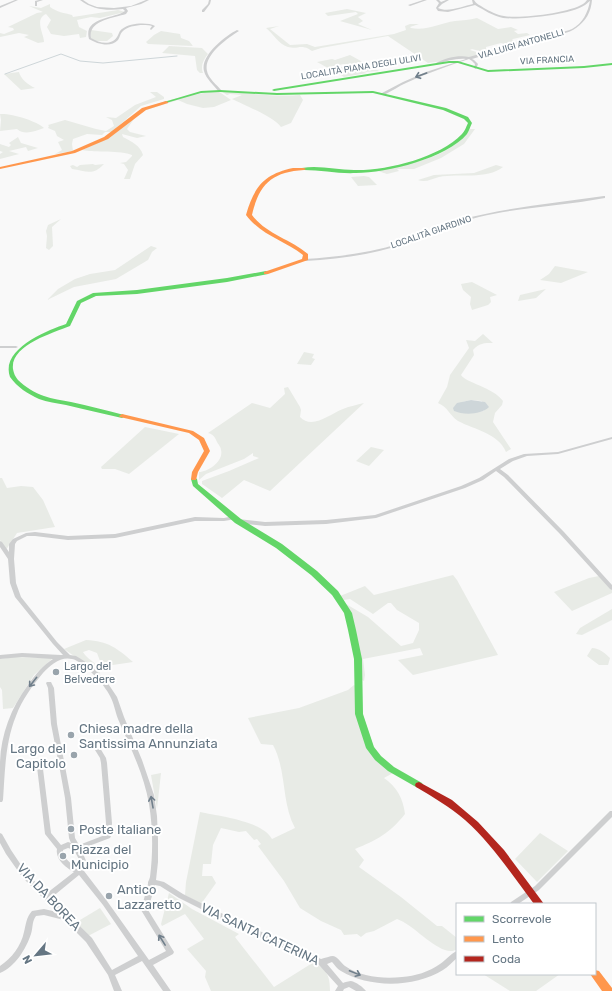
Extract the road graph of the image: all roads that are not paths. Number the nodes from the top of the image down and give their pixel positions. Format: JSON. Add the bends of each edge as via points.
{"nodes":[{"id":1,"x":17,"y":0,"type":"edge"},
{"id":2,"x":42,"y":0,"type":"edge"},
{"id":3,"x":81,"y":0,"type":"edge"},
{"id":4,"x":148,"y":0,"type":"edge"},
{"id":5,"x":210,"y":0,"type":"edge"},
{"id":6,"x":426,"y":0,"type":"edge"},
{"id":7,"x":437,"y":0,"type":"edge"},
{"id":8,"x":448,"y":0,"type":"edge"},
{"id":9,"x":473,"y":0,"type":"edge"},
{"id":10,"x":590,"y":0,"type":"edge"},
{"id":11,"x":441,"y":3,"type":"junction"},
{"id":12,"x":475,"y":4,"type":"junction"},
{"id":13,"x":36,"y":5,"type":"dead end"},
{"id":14,"x":409,"y":5,"type":"dead end"},
{"id":15,"x":1,"y":6,"type":"edge"},
{"id":16,"x":124,"y":8,"type":"junction"},
{"id":17,"x":203,"y":11,"type":"dead end"},
{"id":18,"x":151,"y":29,"type":"dead end"},
{"id":19,"x":238,"y":31,"type":"dead end"},
{"id":20,"x":470,"y":59,"type":"junction"},
{"id":21,"x":458,"y":62,"type":"junction"},
{"id":22,"x":437,"y":63,"type":"junction"},
{"id":23,"x":612,"y":64,"type":"edge"},
{"id":24,"x":479,"y":69,"type":"junction"},
{"id":25,"x":220,"y":91,"type":"junction"},
{"id":26,"x":268,"y":93,"type":"junction"},
{"id":27,"x":383,"y":94,"type":"junction"},
{"id":28,"x":0,"y":168,"type":"edge"},
{"id":29,"x":604,"y":196,"type":"dead end"},
{"id":30,"x":304,"y":260,"type":"junction"},
{"id":31,"x":2,"y":347,"type":"edge"},
{"id":32,"x":16,"y":347,"type":"junction"},
{"id":33,"x":612,"y":438,"type":"edge"},
{"id":34,"x":496,"y":470,"type":"junction"},
{"id":35,"x":236,"y":519,"type":"junction"},
{"id":36,"x":0,"y":543,"type":"edge"},
{"id":37,"x":11,"y":559,"type":"junction"},
{"id":38,"x":612,"y":588,"type":"edge"},
{"id":39,"x":64,"y":656,"type":"junction"},
{"id":40,"x":0,"y":657,"type":"edge"},
{"id":41,"x":49,"y":683,"type":"dead end"},
{"id":42,"x":98,"y":750,"type":"dead end"},
{"id":43,"x":61,"y":762,"type":"junction"},
{"id":44,"x":0,"y":800,"type":"edge"},
{"id":45,"x":612,"y":813,"type":"edge"},
{"id":46,"x":0,"y":836,"type":"edge"},
{"id":47,"x":60,"y":848,"type":"junction"},
{"id":48,"x":78,"y":848,"type":"junction"},
{"id":49,"x":80,"y":872,"type":"junction"},
{"id":50,"x":151,"y":882,"type":"junction"},
{"id":51,"x":529,"y":892,"type":"junction"},
{"id":52,"x":46,"y":898,"type":"junction"},
{"id":53,"x":514,"y":903,"type":"edge"},
{"id":54,"x":538,"y":903,"type":"edge"},
{"id":55,"x":65,"y":917,"type":"junction"},
{"id":56,"x":456,"y":955,"type":"edge"},
{"id":57,"x":143,"y":956,"type":"junction"},
{"id":58,"x":321,"y":962,"type":"junction"},
{"id":59,"x":148,"y":964,"type":"junction"},
{"id":60,"x":0,"y":970,"type":"edge"},
{"id":61,"x":111,"y":974,"type":"junction"},
{"id":62,"x":596,"y":975,"type":"edge"},
{"id":63,"x":340,"y":988,"type":"edge"},
{"id":64,"x":118,"y":991,"type":"edge"},
{"id":65,"x":167,"y":991,"type":"edge"},
{"id":66,"x":362,"y":991,"type":"edge"},
{"id":67,"x":608,"y":991,"type":"edge"}],
"edges":[{"from":1,"to":15,"type":"street"},
{"from":2,"to":13,"type":"street","via":[[36,2]]},
{"from":3,"to":16,"type":"street","via":[[95,8]]},
{"from":4,"to":16,"type":"street"},
{"from":5,"to":17,"type":"street","via":[[210,4]]},
{"from":6,"to":14,"type":"street"},
{"from":7,"to":11,"type":"street"},
{"from":8,"to":11,"type":"street"},
{"from":9,"to":12,"type":"street"},
{"from":10,"to":12,"type":"street","via":[[564,13],[515,17],[498,16]]},
{"from":10,"to":20,"type":"street","name":"VIA LUIGI ANTONELLI","via":[[590,10],[583,22],[573,29]]},
{"from":11,"to":12,"type":"street","via":[[437,8],[443,11]]},
{"from":16,"to":18,"type":"street","via":[[127,11],[125,13],[104,19],[92,27],[90,38],[98,43],[108,43],[115,41],[125,28],[146,24],[154,26]]},
{"from":19,"to":25,"type":"street","via":[[217,47],[205,68]]},
{"from":20,"to":21,"type":"street","name":"VIA LUIGI ANTONELLI"},
{"from":20,"to":22,"type":"street","via":[[456,58]]},
{"from":20,"to":24,"type":"street"},
{"from":21,"to":22,"type":"main road","name":"LOCALITÀ PIANA DEGLI ULIVI"},
{"from":21,"to":24,"type":"main road","name":"LOCALITÀ PIANA DEGLI ULIVI"},
{"from":21,"to":27,"type":"street","name":"LOCALITÀ PIANA DEGLI ULIVI","one_way":true,"via":[[403,82]]},
{"from":22,"to":26,"type":"main road","name":"LOCALITÀ PIANA DEGLI ULIVI","via":[[273,90]]},
{"from":23,"to":24,"type":"main road","name":"VIA FRANCIA","via":[[507,71]]},
{"from":25,"to":26,"type":"main road"},
{"from":25,"to":28,"type":"main road","via":[[189,95],[151,106],[94,144],[63,155]]},
{"from":26,"to":27,"type":"main road"},
{"from":27,"to":30,"type":"main road","via":[[457,113],[466,118],[470,123],[469,128],[463,137],[445,150],[403,164],[358,172],[295,169],[270,176],[250,207],[249,215],[256,224],[299,249],[306,255]]},
{"from":29,"to":30,"type":"street","name":"LOCALITÀ GIARDINO","via":[[503,210],[451,223],[386,248],[323,260]]},
{"from":30,"to":32,"type":"main road","via":[[284,268],[225,281],[98,294],[83,299],[76,306],[73,319],[68,325]]},
{"from":31,"to":32,"type":"street"},
{"from":32,"to":35,"type":"main road","via":[[9,354],[7,366],[12,376],[34,394],[172,426],[197,435],[202,439],[207,451],[192,479],[195,485]]},
{"from":33,"to":34,"type":"street","via":[[558,453],[526,455],[511,460]]},
{"from":34,"to":35,"type":"street","via":[[463,487],[376,516],[326,522],[265,524]]},
{"from":34,"to":38,"type":"street","via":[[506,476]]},
{"from":35,"to":37,"type":"street","via":[[195,519],[101,538],[26,535],[12,544]]},
{"from":35,"to":51,"type":"main road","via":[[279,546],[326,583],[348,613],[358,659],[359,714],[370,748],[391,769],[444,800],[475,824]]},
{"from":36,"to":37,"type":"street"},
{"from":37,"to":39,"type":"street","via":[[13,583],[18,596]]},
{"from":39,"to":40,"type":"street"},
{"from":39,"to":44,"type":"street","one_way":true,"via":[[48,664],[31,684],[10,724]]},
{"from":50,"to":39,"type":"street","one_way":true,"via":[[155,853],[153,806],[137,751],[113,696],[90,667],[73,656]]},
{"from":41,"to":43,"type":"street"},
{"from":42,"to":48,"type":"street","via":[[103,758],[108,836]]},
{"from":43,"to":47,"type":"street","via":[[40,766],[48,834]]},
{"from":43,"to":48,"type":"street","via":[[72,838]]},
{"from":45,"to":51,"type":"street","via":[[537,888]]},
{"from":46,"to":52,"type":"street","name":"VIA DA BOREA","via":[[25,876]]},
{"from":47,"to":48,"type":"street","via":[[71,845]]},
{"from":47,"to":49,"type":"street","via":[[59,854],[63,859],[71,868]]},
{"from":48,"to":49,"type":"street","via":[[84,863]]},
{"from":49,"to":52,"type":"street"},
{"from":49,"to":57,"type":"street","via":[[106,903]]},
{"from":50,"to":58,"type":"street","name":"VIA SANTA CATERINA","via":[[162,884],[227,919]]},
{"from":59,"to":50,"type":"street","one_way":true,"via":[[170,952],[144,910]]},
{"from":51,"to":53,"type":"street"},
{"from":51,"to":54,"type":"main road"},
{"from":52,"to":55,"type":"street","name":"VIA DA BOREA"},
{"from":55,"to":60,"type":"street","via":[[44,912],[34,913],[18,955]]},
{"from":55,"to":61,"type":"street","name":"VIA DA BOREA","via":[[87,937]]},
{"from":58,"to":56,"type":"street","one_way":true,"via":[[333,959],[344,969],[382,981],[424,975],[440,969]]},
{"from":57,"to":59,"type":"street"},
{"from":57,"to":61,"type":"street"},
{"from":58,"to":63,"type":"street","name":"VIA SANTA CATERINA"},
{"from":59,"to":65,"type":"street"},
{"from":61,"to":64,"type":"street","name":"VIA DA BOREA"},
{"from":62,"to":67,"type":"main road"},
{"from":63,"to":66,"type":"street","name":"VIA SANTA CATERINA","via":[[350,984]]}]}
